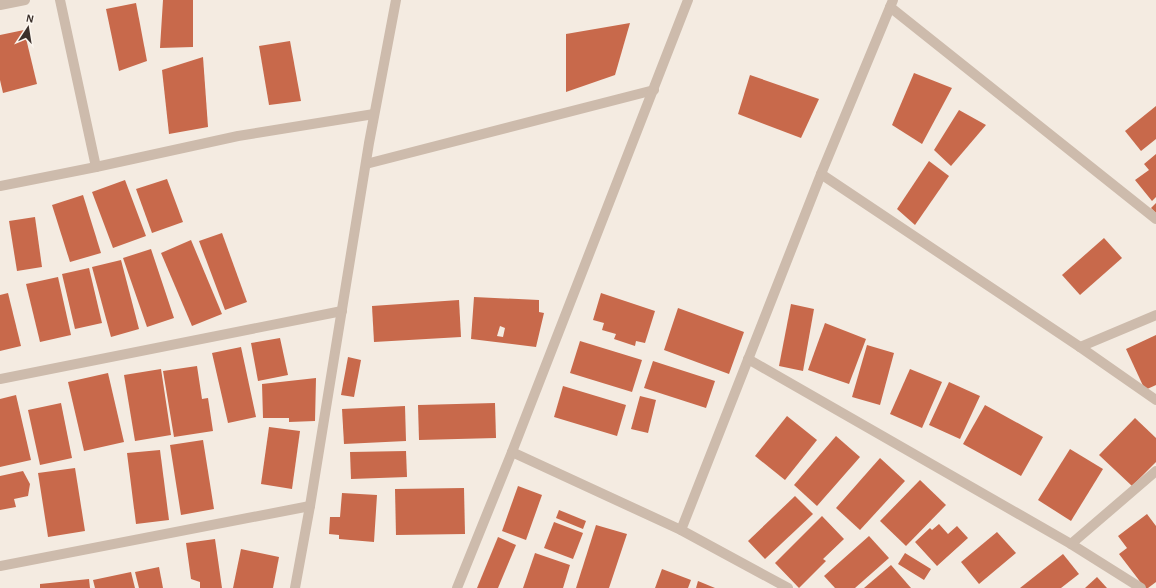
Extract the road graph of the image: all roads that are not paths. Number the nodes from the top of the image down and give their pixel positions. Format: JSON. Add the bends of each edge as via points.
{"nodes":[{"id":1,"x":25,"y":0,"type":"edge"},
{"id":2,"x":60,"y":0,"type":"edge"},
{"id":3,"x":396,"y":0,"type":"edge"},
{"id":4,"x":688,"y":0,"type":"edge"},
{"id":5,"x":892,"y":3,"type":"edge"},
{"id":6,"x":0,"y":5,"type":"edge"},
{"id":7,"x":654,"y":90,"type":"junction"},
{"id":8,"x":374,"y":114,"type":"junction"},
{"id":9,"x":366,"y":164,"type":"junction"},
{"id":10,"x":96,"y":167,"type":"junction"},
{"id":11,"x":821,"y":174,"type":"junction"},
{"id":12,"x":0,"y":186,"type":"edge"},
{"id":13,"x":1156,"y":219,"type":"edge"},
{"id":14,"x":342,"y":311,"type":"junction"},
{"id":15,"x":1156,"y":316,"type":"edge"},
{"id":16,"x":1080,"y":347,"type":"junction"},
{"id":17,"x":748,"y":359,"type":"junction"},
{"id":18,"x":0,"y":379,"type":"edge"},
{"id":19,"x":1156,"y":400,"type":"edge"},
{"id":20,"x":512,"y":452,"type":"junction"},
{"id":21,"x":1156,"y":471,"type":"edge"},
{"id":22,"x":310,"y":506,"type":"junction"},
{"id":23,"x":681,"y":530,"type":"junction"},
{"id":24,"x":1070,"y":544,"type":"junction"},
{"id":25,"x":0,"y":566,"type":"edge"},
{"id":26,"x":295,"y":588,"type":"edge"},
{"id":27,"x":457,"y":588,"type":"edge"},
{"id":28,"x":788,"y":588,"type":"edge"},
{"id":29,"x":1141,"y":588,"type":"edge"}],
"edges":[{"from":1,"to":6,"type":"street"},
{"from":2,"to":10,"type":"street"},
{"from":3,"to":8,"type":"street"},
{"from":4,"to":7,"type":"street"},
{"from":5,"to":11,"type":"street"},
{"from":5,"to":13,"type":"street"},
{"from":7,"to":9,"type":"street"},
{"from":7,"to":20,"type":"street"},
{"from":8,"to":9,"type":"street"},
{"from":8,"to":10,"type":"street","via":[[238,136]]},
{"from":9,"to":14,"type":"street"},
{"from":10,"to":12,"type":"street"},
{"from":11,"to":16,"type":"street"},
{"from":11,"to":17,"type":"street"},
{"from":14,"to":18,"type":"street"},
{"from":14,"to":22,"type":"street"},
{"from":15,"to":16,"type":"street"},
{"from":16,"to":19,"type":"street"},
{"from":17,"to":23,"type":"street"},
{"from":17,"to":24,"type":"street"},
{"from":20,"to":23,"type":"street"},
{"from":20,"to":27,"type":"street"},
{"from":21,"to":24,"type":"street"},
{"from":22,"to":25,"type":"street"},
{"from":22,"to":26,"type":"street"},
{"from":23,"to":28,"type":"street"},
{"from":24,"to":29,"type":"street"}]}
